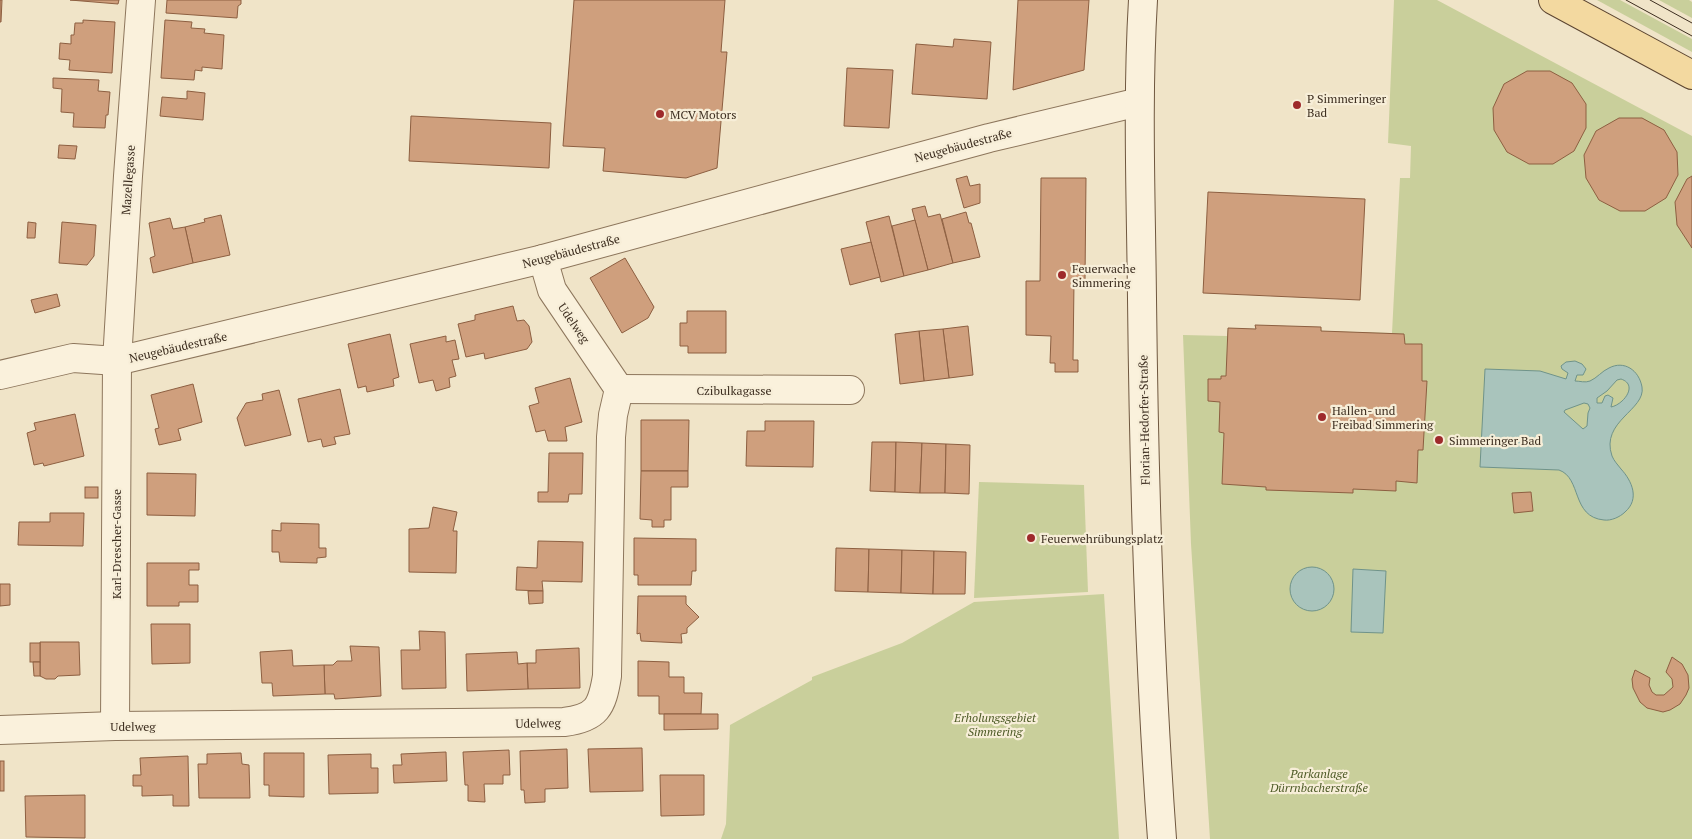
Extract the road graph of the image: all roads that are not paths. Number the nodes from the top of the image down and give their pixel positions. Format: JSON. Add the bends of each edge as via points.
{"nodes":[{"id":1,"x":141,"y":0,"type":"edge"},
{"id":2,"x":1143,"y":0,"type":"edge"},
{"id":3,"x":1553,"y":0,"type":"edge"},
{"id":4,"x":1692,"y":75,"type":"edge"},
{"id":5,"x":1139,"y":102,"type":"junction"},
{"id":6,"x":543,"y":258,"type":"junction"},
{"id":7,"x":117,"y":361,"type":"junction"},
{"id":8,"x":0,"y":375,"type":"edge"},
{"id":9,"x":619,"y":389,"type":"junction"},
{"id":10,"x":850,"y":390,"type":"dead end"},
{"id":11,"x":114,"y":726,"type":"junction"},
{"id":12,"x":0,"y":730,"type":"edge"},
{"id":13,"x":1162,"y":839,"type":"edge"}],
"edges":[{"from":1,"to":7,"type":"street","name":"Mazellegasse"},
{"from":2,"to":5,"type":"street","name":"Florian-Hedorfer-Straße"},
{"from":3,"to":4,"type":"main road"},
{"from":5,"to":6,"type":"street","name":"Neugebäudestraße","via":[[989,138]]},
{"from":5,"to":13,"type":"street","name":"Florian-Hedorfer-Straße","via":[[1143,421],[1153,708]]},
{"from":6,"to":7,"type":"street","name":"Neugebäudestraße"},
{"from":6,"to":9,"type":"street","name":"Udelweg","via":[[552,290]]},
{"from":7,"to":8,"type":"street","name":"Neugebäudestraße","via":[[73,358]]},
{"from":7,"to":11,"type":"street","name":"Karl-Drescher-Gasse"},
{"from":9,"to":10,"type":"street","name":"Czibulkagasse"},
{"from":9,"to":11,"type":"street","name":"Udelweg","via":[[611,437],[607,676],[600,705],[590,715],[578,721],[564,722]]},
{"from":11,"to":12,"type":"street","name":"Udelweg"}]}
